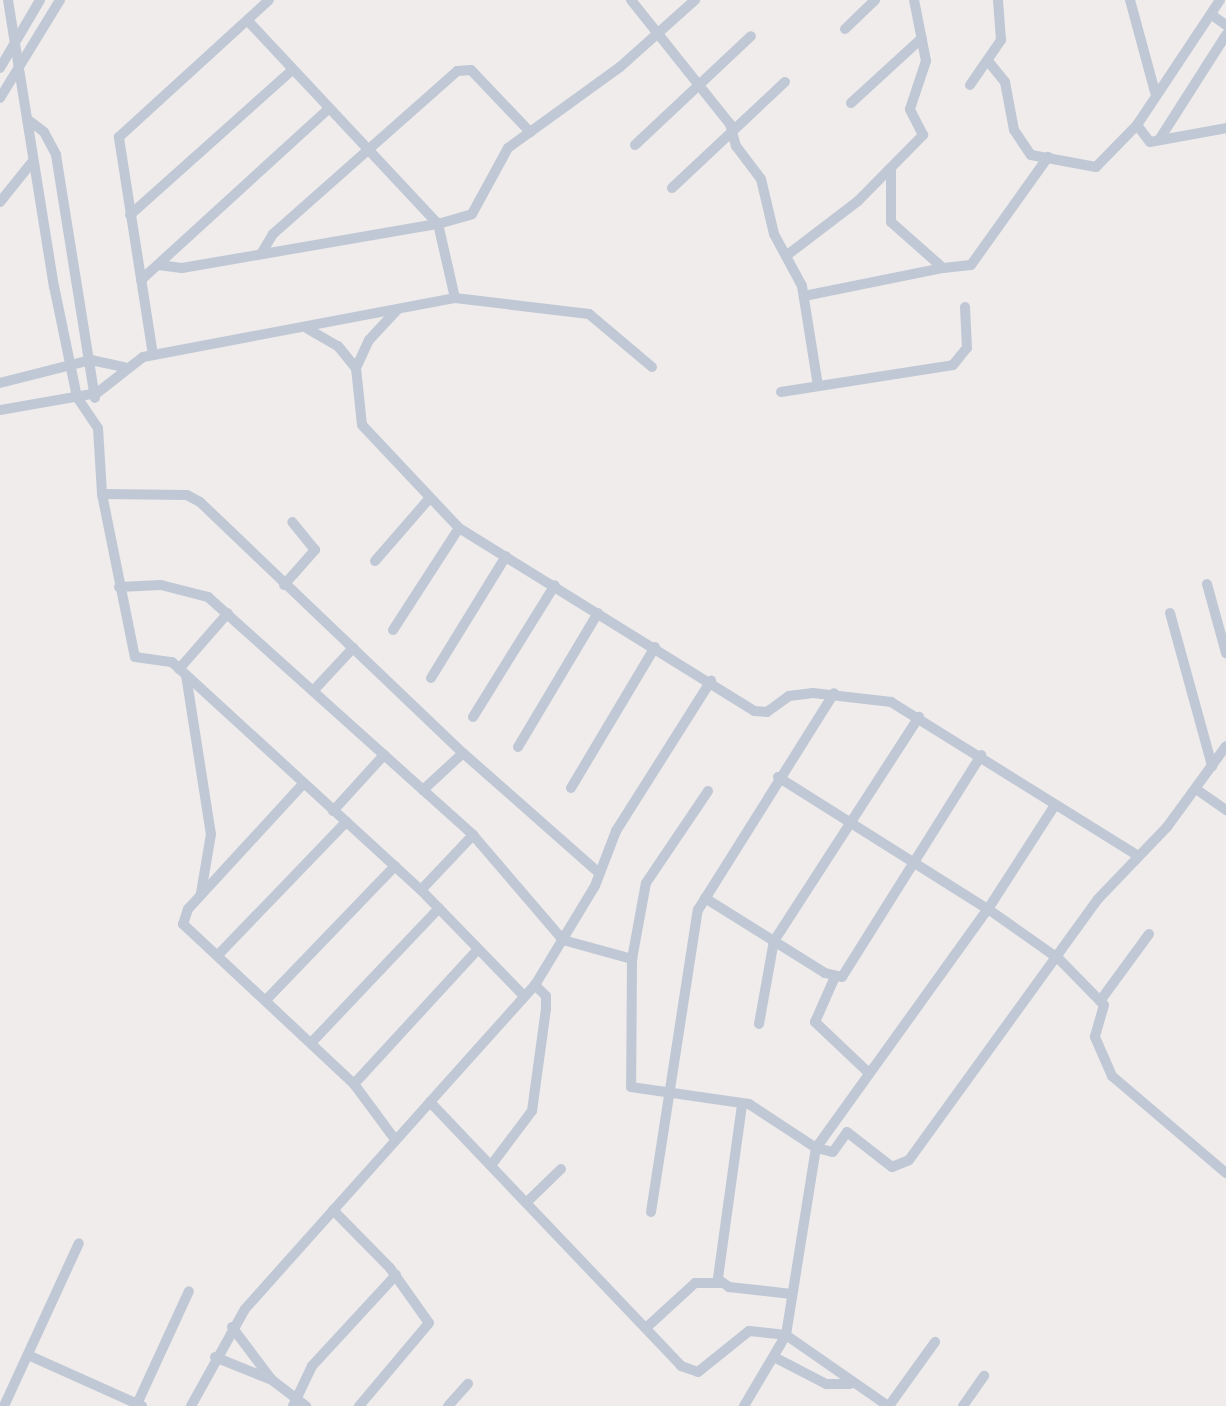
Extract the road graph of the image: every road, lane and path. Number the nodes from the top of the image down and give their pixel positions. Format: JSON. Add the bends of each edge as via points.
{"nodes":[{"id":1,"x":40,"y":0,"type":"edge"},
{"id":2,"x":61,"y":0,"type":"edge"},
{"id":3,"x":269,"y":0,"type":"edge"},
{"id":4,"x":631,"y":0,"type":"edge"},
{"id":5,"x":695,"y":0,"type":"edge"},
{"id":6,"x":875,"y":0,"type":"edge"},
{"id":7,"x":914,"y":0,"type":"edge"},
{"id":8,"x":999,"y":0,"type":"edge"},
{"id":9,"x":1130,"y":0,"type":"edge"},
{"id":10,"x":1220,"y":0,"type":"edge"},
{"id":11,"x":5,"y":7,"type":"edge"},
{"id":12,"x":1212,"y":15,"type":"junction"},
{"id":13,"x":248,"y":21,"type":"junction"},
{"id":14,"x":1226,"y":25,"type":"edge"},
{"id":15,"x":845,"y":29,"type":"dead end"},
{"id":16,"x":660,"y":34,"type":"junction"},
{"id":17,"x":1226,"y":34,"type":"edge"},
{"id":18,"x":751,"y":36,"type":"dead end"},
{"id":19,"x":922,"y":38,"type":"junction"},
{"id":20,"x":15,"y":42,"type":"junction"},
{"id":21,"x":1226,"y":51,"type":"edge"},
{"id":22,"x":1213,"y":54,"type":"junction"},
{"id":23,"x":988,"y":61,"type":"junction"},
{"id":24,"x":19,"y":67,"type":"junction"},
{"id":25,"x":0,"y":68,"type":"edge"},
{"id":26,"x":292,"y":70,"type":"junction"},
{"id":27,"x":785,"y":82,"type":"dead end"},
{"id":28,"x":697,"y":85,"type":"junction"},
{"id":29,"x":970,"y":85,"type":"dead end"},
{"id":30,"x":1155,"y":92,"type":"junction"},
{"id":31,"x":0,"y":98,"type":"edge"},
{"id":32,"x":851,"y":103,"type":"dead end"},
{"id":33,"x":327,"y":110,"type":"junction"},
{"id":34,"x":27,"y":118,"type":"junction"},
{"id":35,"x":1137,"y":125,"type":"junction"},
{"id":36,"x":1226,"y":128,"type":"edge"},
{"id":37,"x":733,"y":129,"type":"junction"},
{"id":38,"x":530,"y":132,"type":"junction"},
{"id":39,"x":1160,"y":140,"type":"junction"},
{"id":40,"x":635,"y":145,"type":"dead end"},
{"id":41,"x":367,"y":151,"type":"junction"},
{"id":42,"x":1048,"y":157,"type":"junction"},
{"id":43,"x":33,"y":161,"type":"junction"},
{"id":44,"x":891,"y":168,"type":"junction"},
{"id":45,"x":672,"y":188,"type":"dead end"},
{"id":46,"x":0,"y":202,"type":"edge"},
{"id":47,"x":130,"y":215,"type":"junction"},
{"id":48,"x":438,"y":224,"type":"junction"},
{"id":49,"x":261,"y":254,"type":"junction"},
{"id":50,"x":786,"y":256,"type":"junction"},
{"id":51,"x":158,"y":265,"type":"junction"},
{"id":52,"x":943,"y":268,"type":"junction"},
{"id":53,"x":142,"y":280,"type":"junction"},
{"id":54,"x":804,"y":296,"type":"junction"},
{"id":55,"x":455,"y":298,"type":"junction"},
{"id":56,"x":965,"y":307,"type":"dead end"},
{"id":57,"x":397,"y":310,"type":"junction"},
{"id":58,"x":308,"y":329,"type":"junction"},
{"id":59,"x":153,"y":355,"type":"junction"},
{"id":60,"x":91,"y":360,"type":"junction"},
{"id":61,"x":70,"y":366,"type":"junction"},
{"id":62,"x":124,"y":367,"type":"junction"},
{"id":63,"x":652,"y":367,"type":"dead end"},
{"id":64,"x":356,"y":368,"type":"junction"},
{"id":65,"x":0,"y":383,"type":"edge"},
{"id":66,"x":818,"y":386,"type":"junction"},
{"id":67,"x":781,"y":392,"type":"dead end"},
{"id":68,"x":97,"y":393,"type":"junction"},
{"id":69,"x":78,"y":397,"type":"junction"},
{"id":70,"x":0,"y":410,"type":"edge"},
{"id":71,"x":91,"y":410,"type":"junction"},
{"id":72,"x":102,"y":494,"type":"junction"},
{"id":73,"x":428,"y":500,"type":"junction"},
{"id":74,"x":292,"y":522,"type":"dead end"},
{"id":75,"x":460,"y":528,"type":"junction"},
{"id":76,"x":506,"y":556,"type":"junction"},
{"id":77,"x":375,"y":561,"type":"dead end"},
{"id":78,"x":1207,"y":584,"type":"dead end"},
{"id":79,"x":284,"y":585,"type":"junction"},
{"id":80,"x":555,"y":585,"type":"junction"},
{"id":81,"x":119,"y":587,"type":"junction"},
{"id":82,"x":228,"y":612,"type":"junction"},
{"id":83,"x":598,"y":613,"type":"junction"},
{"id":84,"x":1170,"y":613,"type":"dead end"},
{"id":85,"x":393,"y":630,"type":"dead end"},
{"id":86,"x":656,"y":647,"type":"junction"},
{"id":87,"x":353,"y":648,"type":"junction"},
{"id":88,"x":1226,"y":653,"type":"edge"},
{"id":89,"x":183,"y":672,"type":"junction"},
{"id":90,"x":431,"y":678,"type":"dead end"},
{"id":91,"x":711,"y":681,"type":"junction"},
{"id":92,"x":313,"y":691,"type":"junction"},
{"id":93,"x":834,"y":693,"type":"junction"},
{"id":94,"x":473,"y":716,"type":"dead end"},
{"id":95,"x":919,"y":718,"type":"junction"},
{"id":96,"x":1226,"y":746,"type":"edge"},
{"id":97,"x":518,"y":747,"type":"dead end"},
{"id":98,"x":463,"y":753,"type":"junction"},
{"id":99,"x":384,"y":755,"type":"junction"},
{"id":100,"x":981,"y":755,"type":"junction"},
{"id":101,"x":1212,"y":766,"type":"junction"},
{"id":102,"x":778,"y":777,"type":"junction"},
{"id":103,"x":303,"y":784,"type":"junction"},
{"id":104,"x":571,"y":788,"type":"dead end"},
{"id":105,"x":1196,"y":789,"type":"junction"},
{"id":106,"x":423,"y":790,"type":"junction"},
{"id":107,"x":708,"y":791,"type":"dead end"},
{"id":108,"x":1055,"y":805,"type":"junction"},
{"id":109,"x":1226,"y":810,"type":"edge"},
{"id":110,"x":333,"y":811,"type":"junction"},
{"id":111,"x":849,"y":821,"type":"junction"},
{"id":112,"x":346,"y":822,"type":"junction"},
{"id":113,"x":473,"y":835,"type":"junction"},
{"id":114,"x":1137,"y":855,"type":"junction"},
{"id":115,"x":915,"y":863,"type":"junction"},
{"id":116,"x":395,"y":866,"type":"junction"},
{"id":117,"x":599,"y":873,"type":"junction"},
{"id":118,"x":421,"y":890,"type":"junction"},
{"id":119,"x":201,"y":895,"type":"junction"},
{"id":120,"x":705,"y":898,"type":"junction"},
{"id":121,"x":439,"y":908,"type":"junction"},
{"id":122,"x":988,"y":909,"type":"junction"},
{"id":123,"x":1149,"y":934,"type":"dead end"},
{"id":124,"x":563,"y":940,"type":"junction"},
{"id":125,"x":774,"y":941,"type":"junction"},
{"id":126,"x":478,"y":949,"type":"junction"},
{"id":127,"x":218,"y":955,"type":"junction"},
{"id":128,"x":632,"y":959,"type":"junction"},
{"id":129,"x":1059,"y":959,"type":"junction"},
{"id":130,"x":834,"y":979,"type":"junction"},
{"id":131,"x":535,"y":985,"type":"junction"},
{"id":132,"x":523,"y":995,"type":"junction"},
{"id":133,"x":266,"y":1000,"type":"junction"},
{"id":134,"x":1100,"y":1001,"type":"junction"},
{"id":135,"x":760,"y":1024,"type":"dead end"},
{"id":136,"x":311,"y":1043,"type":"junction"},
{"id":137,"x":869,"y":1073,"type":"junction"},
{"id":138,"x":354,"y":1084,"type":"junction"},
{"id":139,"x":670,"y":1095,"type":"junction"},
{"id":140,"x":430,"y":1102,"type":"junction"},
{"id":141,"x":743,"y":1105,"type":"junction"},
{"id":142,"x":394,"y":1138,"type":"junction"},
{"id":143,"x":816,"y":1148,"type":"junction"},
{"id":144,"x":492,"y":1164,"type":"junction"},
{"id":145,"x":561,"y":1169,"type":"dead end"},
{"id":146,"x":1226,"y":1173,"type":"edge"},
{"id":147,"x":528,"y":1201,"type":"junction"},
{"id":148,"x":333,"y":1210,"type":"junction"},
{"id":149,"x":651,"y":1212,"type":"dead end"},
{"id":150,"x":79,"y":1243,"type":"dead end"},
{"id":151,"x":396,"y":1275,"type":"junction"},
{"id":152,"x":720,"y":1283,"type":"junction"},
{"id":153,"x":189,"y":1291,"type":"dead end"},
{"id":154,"x":792,"y":1294,"type":"junction"},
{"id":155,"x":232,"y":1326,"type":"junction"},
{"id":156,"x":647,"y":1327,"type":"junction"},
{"id":157,"x":786,"y":1335,"type":"junction"},
{"id":158,"x":935,"y":1342,"type":"dead end"},
{"id":159,"x":28,"y":1354,"type":"junction"},
{"id":160,"x":215,"y":1357,"type":"junction"},
{"id":161,"x":774,"y":1357,"type":"junction"},
{"id":162,"x":984,"y":1376,"type":"dead end"},
{"id":163,"x":272,"y":1380,"type":"junction"},
{"id":164,"x":468,"y":1384,"type":"dead end"},
{"id":165,"x":850,"y":1384,"type":"junction"},
{"id":166,"x":294,"y":1402,"type":"edge"},
{"id":167,"x":140,"y":1405,"type":"edge"},
{"id":168,"x":4,"y":1406,"type":"edge"},
{"id":169,"x":191,"y":1406,"type":"edge"},
{"id":170,"x":306,"y":1406,"type":"edge"},
{"id":171,"x":359,"y":1406,"type":"edge"},
{"id":172,"x":448,"y":1406,"type":"edge"},
{"id":173,"x":744,"y":1406,"type":"edge"},
{"id":174,"x":888,"y":1406,"type":"edge"},
{"id":175,"x":963,"y":1406,"type":"edge"}],
"edges":[{"from":1,"to":20,"type":"street"},
{"from":2,"to":24,"type":"street"},
{"from":3,"to":13,"type":"street"},
{"from":4,"to":16,"type":"street"},
{"from":5,"to":16,"type":"street"},
{"from":6,"to":15,"type":"street"},
{"from":7,"to":19,"type":"street"},
{"from":8,"to":23,"type":"street","via":[[1003,29]]},
{"from":9,"to":30,"type":"street"},
{"from":10,"to":12,"type":"street"},
{"from":11,"to":20,"type":"street"},
{"from":12,"to":14,"type":"street"},
{"from":12,"to":30,"type":"street"},
{"from":13,"to":26,"type":"street"},
{"from":13,"to":47,"type":"street","via":[[122,131],[118,144]]},
{"from":16,"to":28,"type":"street"},
{"from":16,"to":38,"type":"street"},
{"from":17,"to":22,"type":"street"},
{"from":18,"to":28,"type":"street"},
{"from":19,"to":32,"type":"street"},
{"from":19,"to":44,"type":"street","via":[[926,61],[910,109],[923,135]]},
{"from":20,"to":24,"type":"street"},
{"from":20,"to":25,"type":"street"},
{"from":21,"to":22,"type":"street"},
{"from":22,"to":39,"type":"street"},
{"from":23,"to":29,"type":"street"},
{"from":23,"to":42,"type":"street","via":[[1006,82],[1020,146]]},
{"from":24,"to":31,"type":"street"},
{"from":24,"to":34,"type":"street"},
{"from":26,"to":33,"type":"street"},
{"from":26,"to":47,"type":"street"},
{"from":27,"to":37,"type":"street"},
{"from":28,"to":37,"type":"street"},
{"from":28,"to":40,"type":"street"},
{"from":30,"to":35,"type":"street"},
{"from":33,"to":41,"type":"street"},
{"from":33,"to":51,"type":"street"},
{"from":34,"to":43,"type":"street"},
{"from":34,"to":60,"type":"street","via":[[44,132],[56,156]]},
{"from":35,"to":39,"type":"street","via":[[1142,138]]},
{"from":35,"to":42,"type":"street","via":[[1096,167]]},
{"from":36,"to":39,"type":"street"},
{"from":37,"to":45,"type":"street"},
{"from":37,"to":50,"type":"street","via":[[736,146],[761,179]]},
{"from":38,"to":41,"type":"street","via":[[477,75],[463,69]]},
{"from":38,"to":48,"type":"street","via":[[499,157],[472,215]]},
{"from":41,"to":48,"type":"street"},
{"from":41,"to":49,"type":"street","via":[[273,234]]},
{"from":42,"to":52,"type":"street","via":[[971,265]]},
{"from":43,"to":46,"type":"street"},
{"from":43,"to":61,"type":"street"},
{"from":44,"to":50,"type":"street"},
{"from":44,"to":52,"type":"street","via":[[891,222]]},
{"from":47,"to":53,"type":"street"},
{"from":48,"to":49,"type":"street"},
{"from":48,"to":55,"type":"street"},
{"from":49,"to":51,"type":"street","via":[[182,268]]},
{"from":50,"to":54,"type":"street"},
{"from":51,"to":53,"type":"street"},
{"from":52,"to":54,"type":"street"},
{"from":53,"to":59,"type":"street"},
{"from":54,"to":66,"type":"street"},
{"from":55,"to":57,"type":"street"},
{"from":55,"to":63,"type":"street","via":[[589,314]]},
{"from":56,"to":66,"type":"street","via":[[967,348],[953,365]]},
{"from":57,"to":58,"type":"street"},
{"from":57,"to":64,"type":"street","via":[[369,340]]},
{"from":58,"to":59,"type":"street"},
{"from":58,"to":64,"type":"street","via":[[338,346]]},
{"from":59,"to":62,"type":"street"},
{"from":60,"to":61,"type":"street"},
{"from":60,"to":62,"type":"street"},
{"from":60,"to":68,"type":"street"},
{"from":61,"to":65,"type":"street"},
{"from":61,"to":69,"type":"street"},
{"from":62,"to":68,"type":"street"},
{"from":64,"to":73,"type":"street","via":[[366,433]]},
{"from":66,"to":67,"type":"street"},
{"from":68,"to":69,"type":"street"},
{"from":68,"to":71,"type":"street"},
{"from":69,"to":70,"type":"street"},
{"from":69,"to":71,"type":"street"},
{"from":71,"to":72,"type":"street","via":[[101,443]]},
{"from":72,"to":79,"type":"street","via":[[187,495]]},
{"from":72,"to":81,"type":"street"},
{"from":73,"to":75,"type":"street"},
{"from":73,"to":77,"type":"street"},
{"from":74,"to":79,"type":"street","via":[[316,550]]},
{"from":75,"to":76,"type":"street"},
{"from":75,"to":85,"type":"street"},
{"from":76,"to":80,"type":"street"},
{"from":76,"to":90,"type":"street"},
{"from":78,"to":88,"type":"street"},
{"from":79,"to":87,"type":"street"},
{"from":80,"to":83,"type":"street"},
{"from":80,"to":94,"type":"street"},
{"from":81,"to":82,"type":"street","via":[[184,588]]},
{"from":81,"to":89,"type":"street","via":[[135,657],[163,656]]},
{"from":82,"to":89,"type":"street"},
{"from":82,"to":92,"type":"street"},
{"from":83,"to":86,"type":"street"},
{"from":83,"to":97,"type":"street"},
{"from":84,"to":101,"type":"street"},
{"from":86,"to":91,"type":"street"},
{"from":86,"to":104,"type":"street"},
{"from":87,"to":92,"type":"street"},
{"from":87,"to":98,"type":"street"},
{"from":89,"to":103,"type":"street"},
{"from":89,"to":119,"type":"street","via":[[211,834]]},
{"from":91,"to":93,"type":"street","via":[[760,713],[789,696]]},
{"from":91,"to":117,"type":"street","via":[[616,831]]},
{"from":92,"to":99,"type":"street"},
{"from":93,"to":95,"type":"street","via":[[891,702]]},
{"from":93,"to":102,"type":"street"},
{"from":95,"to":100,"type":"street"},
{"from":95,"to":111,"type":"street"},
{"from":96,"to":101,"type":"street"},
{"from":98,"to":106,"type":"street"},
{"from":98,"to":117,"type":"street"},
{"from":99,"to":106,"type":"street"},
{"from":99,"to":110,"type":"street"},
{"from":100,"to":108,"type":"street"},
{"from":100,"to":115,"type":"street"},
{"from":101,"to":105,"type":"street"},
{"from":102,"to":111,"type":"street"},
{"from":102,"to":120,"type":"street"},
{"from":103,"to":110,"type":"street"},
{"from":103,"to":119,"type":"street"},
{"from":105,"to":109,"type":"street"},
{"from":105,"to":114,"type":"street"},
{"from":106,"to":113,"type":"street"},
{"from":107,"to":128,"type":"street","via":[[646,883]]},
{"from":108,"to":114,"type":"street"},
{"from":108,"to":122,"type":"street"},
{"from":110,"to":112,"type":"street"},
{"from":111,"to":115,"type":"street"},
{"from":111,"to":125,"type":"street"},
{"from":112,"to":116,"type":"street"},
{"from":112,"to":127,"type":"street"},
{"from":113,"to":118,"type":"street"},
{"from":113,"to":124,"type":"street"},
{"from":114,"to":129,"type":"street"},
{"from":115,"to":122,"type":"street"},
{"from":115,"to":130,"type":"street","via":[[850,969]]},
{"from":116,"to":118,"type":"street"},
{"from":116,"to":133,"type":"street"},
{"from":117,"to":124,"type":"street"},
{"from":118,"to":121,"type":"street"},
{"from":119,"to":127,"type":"street","via":[[183,924]]},
{"from":120,"to":125,"type":"street"},
{"from":120,"to":139,"type":"street","via":[[694,923]]},
{"from":121,"to":126,"type":"street"},
{"from":121,"to":136,"type":"street"},
{"from":122,"to":129,"type":"street"},
{"from":122,"to":137,"type":"street"},
{"from":123,"to":134,"type":"street"},
{"from":124,"to":128,"type":"street"},
{"from":124,"to":131,"type":"street"},
{"from":125,"to":130,"type":"street"},
{"from":125,"to":135,"type":"street"},
{"from":126,"to":132,"type":"street"},
{"from":126,"to":138,"type":"street"},
{"from":127,"to":133,"type":"street"},
{"from":128,"to":139,"type":"street","via":[[631,1087]]},
{"from":129,"to":134,"type":"street"},
{"from":129,"to":143,"type":"street","via":[[909,1160],[892,1167],[847,1132],[833,1152]]},
{"from":130,"to":137,"type":"street","via":[[815,1023]]},
{"from":131,"to":132,"type":"street"},
{"from":131,"to":144,"type":"street","via":[[546,996],[546,1009],[532,1111]]},
{"from":132,"to":140,"type":"street"},
{"from":133,"to":136,"type":"street"},
{"from":134,"to":146,"type":"street","via":[[1107,1013],[1096,1042],[1112,1076]]},
{"from":136,"to":138,"type":"street"},
{"from":137,"to":143,"type":"street"},
{"from":138,"to":142,"type":"street"},
{"from":139,"to":141,"type":"street"},
{"from":139,"to":149,"type":"street"},
{"from":140,"to":142,"type":"street"},
{"from":140,"to":144,"type":"street"},
{"from":141,"to":143,"type":"street"},
{"from":141,"to":152,"type":"street"},
{"from":142,"to":148,"type":"street"},
{"from":143,"to":154,"type":"street"},
{"from":144,"to":147,"type":"street"},
{"from":145,"to":147,"type":"street"},
{"from":147,"to":156,"type":"street"},
{"from":148,"to":151,"type":"street"},
{"from":148,"to":155,"type":"street"},
{"from":150,"to":159,"type":"street"},
{"from":151,"to":166,"type":"street","via":[[312,1366]]},
{"from":151,"to":171,"type":"street","via":[[429,1323]]},
{"from":152,"to":154,"type":"street"},
{"from":152,"to":156,"type":"street","via":[[695,1283]]},
{"from":153,"to":167,"type":"street"},
{"from":154,"to":157,"type":"street"},
{"from":155,"to":160,"type":"street"},
{"from":155,"to":163,"type":"street"},
{"from":156,"to":157,"type":"street","via":[[681,1366],[698,1372],[749,1331]]},
{"from":157,"to":161,"type":"street"},
{"from":157,"to":165,"type":"street","via":[[821,1354]]},
{"from":158,"to":174,"type":"street"},
{"from":159,"to":167,"type":"street"},
{"from":159,"to":168,"type":"street"},
{"from":160,"to":163,"type":"street"},
{"from":160,"to":169,"type":"street"},
{"from":161,"to":165,"type":"street","via":[[826,1384]]},
{"from":161,"to":173,"type":"street"},
{"from":162,"to":175,"type":"street"},
{"from":163,"to":166,"type":"street"},
{"from":164,"to":172,"type":"street"},
{"from":165,"to":174,"type":"street"},
{"from":166,"to":170,"type":"street"}]}
